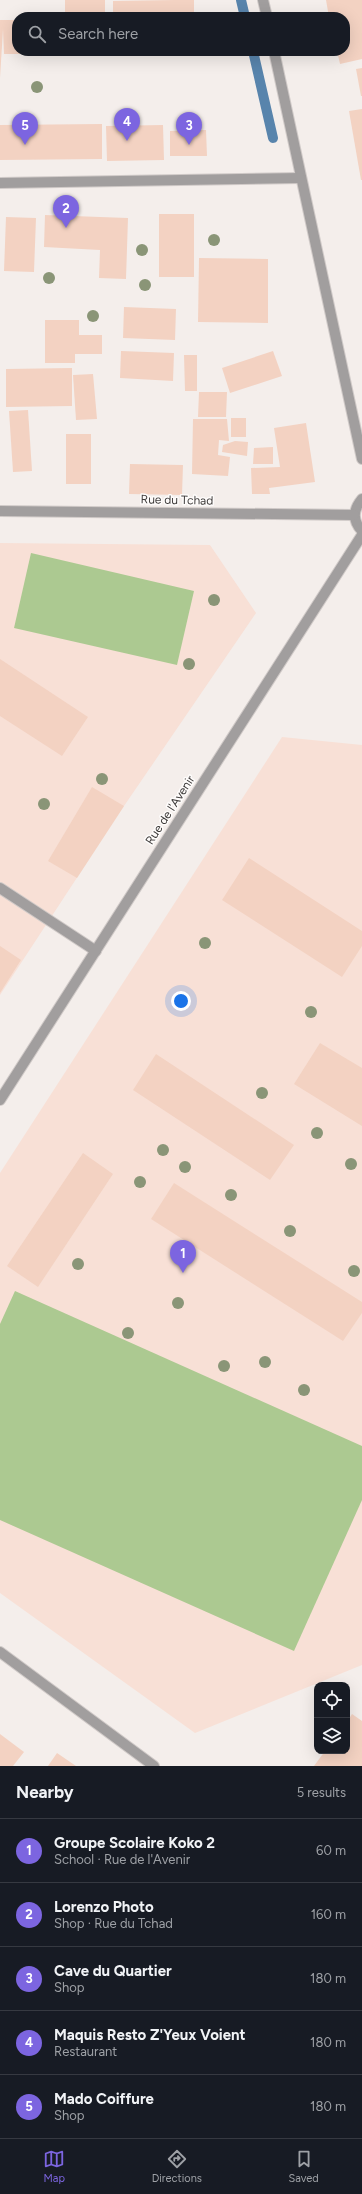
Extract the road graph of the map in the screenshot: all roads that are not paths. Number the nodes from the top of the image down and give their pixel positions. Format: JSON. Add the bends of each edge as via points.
{"nodes":[{"id":1,"x":263,"y":0,"type":"edge"},
{"id":2,"x":266,"y":12,"type":"edge"},
{"id":3,"x":275,"y":56,"type":"edge"},
{"id":4,"x":300,"y":178,"type":"junction"},
{"id":5,"x":0,"y":183,"type":"edge"},
{"id":6,"x":362,"y":459,"type":"edge"},
{"id":7,"x":362,"y":499,"type":"edge"},
{"id":8,"x":0,"y":511,"type":"edge"},
{"id":9,"x":354,"y":516,"type":"junction"},
{"id":10,"x":362,"y":531,"type":"edge"},
{"id":11,"x":362,"y":535,"type":"edge"},
{"id":12,"x":0,"y":888,"type":"edge"},
{"id":13,"x":96,"y":950,"type":"junction"},
{"id":14,"x":0,"y":1100,"type":"edge"},
{"id":15,"x":0,"y":1652,"type":"edge"},
{"id":16,"x":154,"y":1766,"type":"edge"}],
"edges":[{"from":1,"to":2,"type":"street"},
{"from":3,"to":4,"type":"street"},
{"from":4,"to":5,"type":"street"},
{"from":4,"to":6,"type":"street"},
{"from":7,"to":9,"type":"street","via":[[356,506]]},
{"from":8,"to":9,"type":"street","name":"Rue du Tchad"},
{"from":9,"to":10,"type":"street"},
{"from":11,"to":13,"type":"street","name":"Rue de l'Avenir"},
{"from":12,"to":13,"type":"street"},
{"from":13,"to":14,"type":"street","name":"Rue de l'Avenir"},
{"from":15,"to":16,"type":"street"}]}
